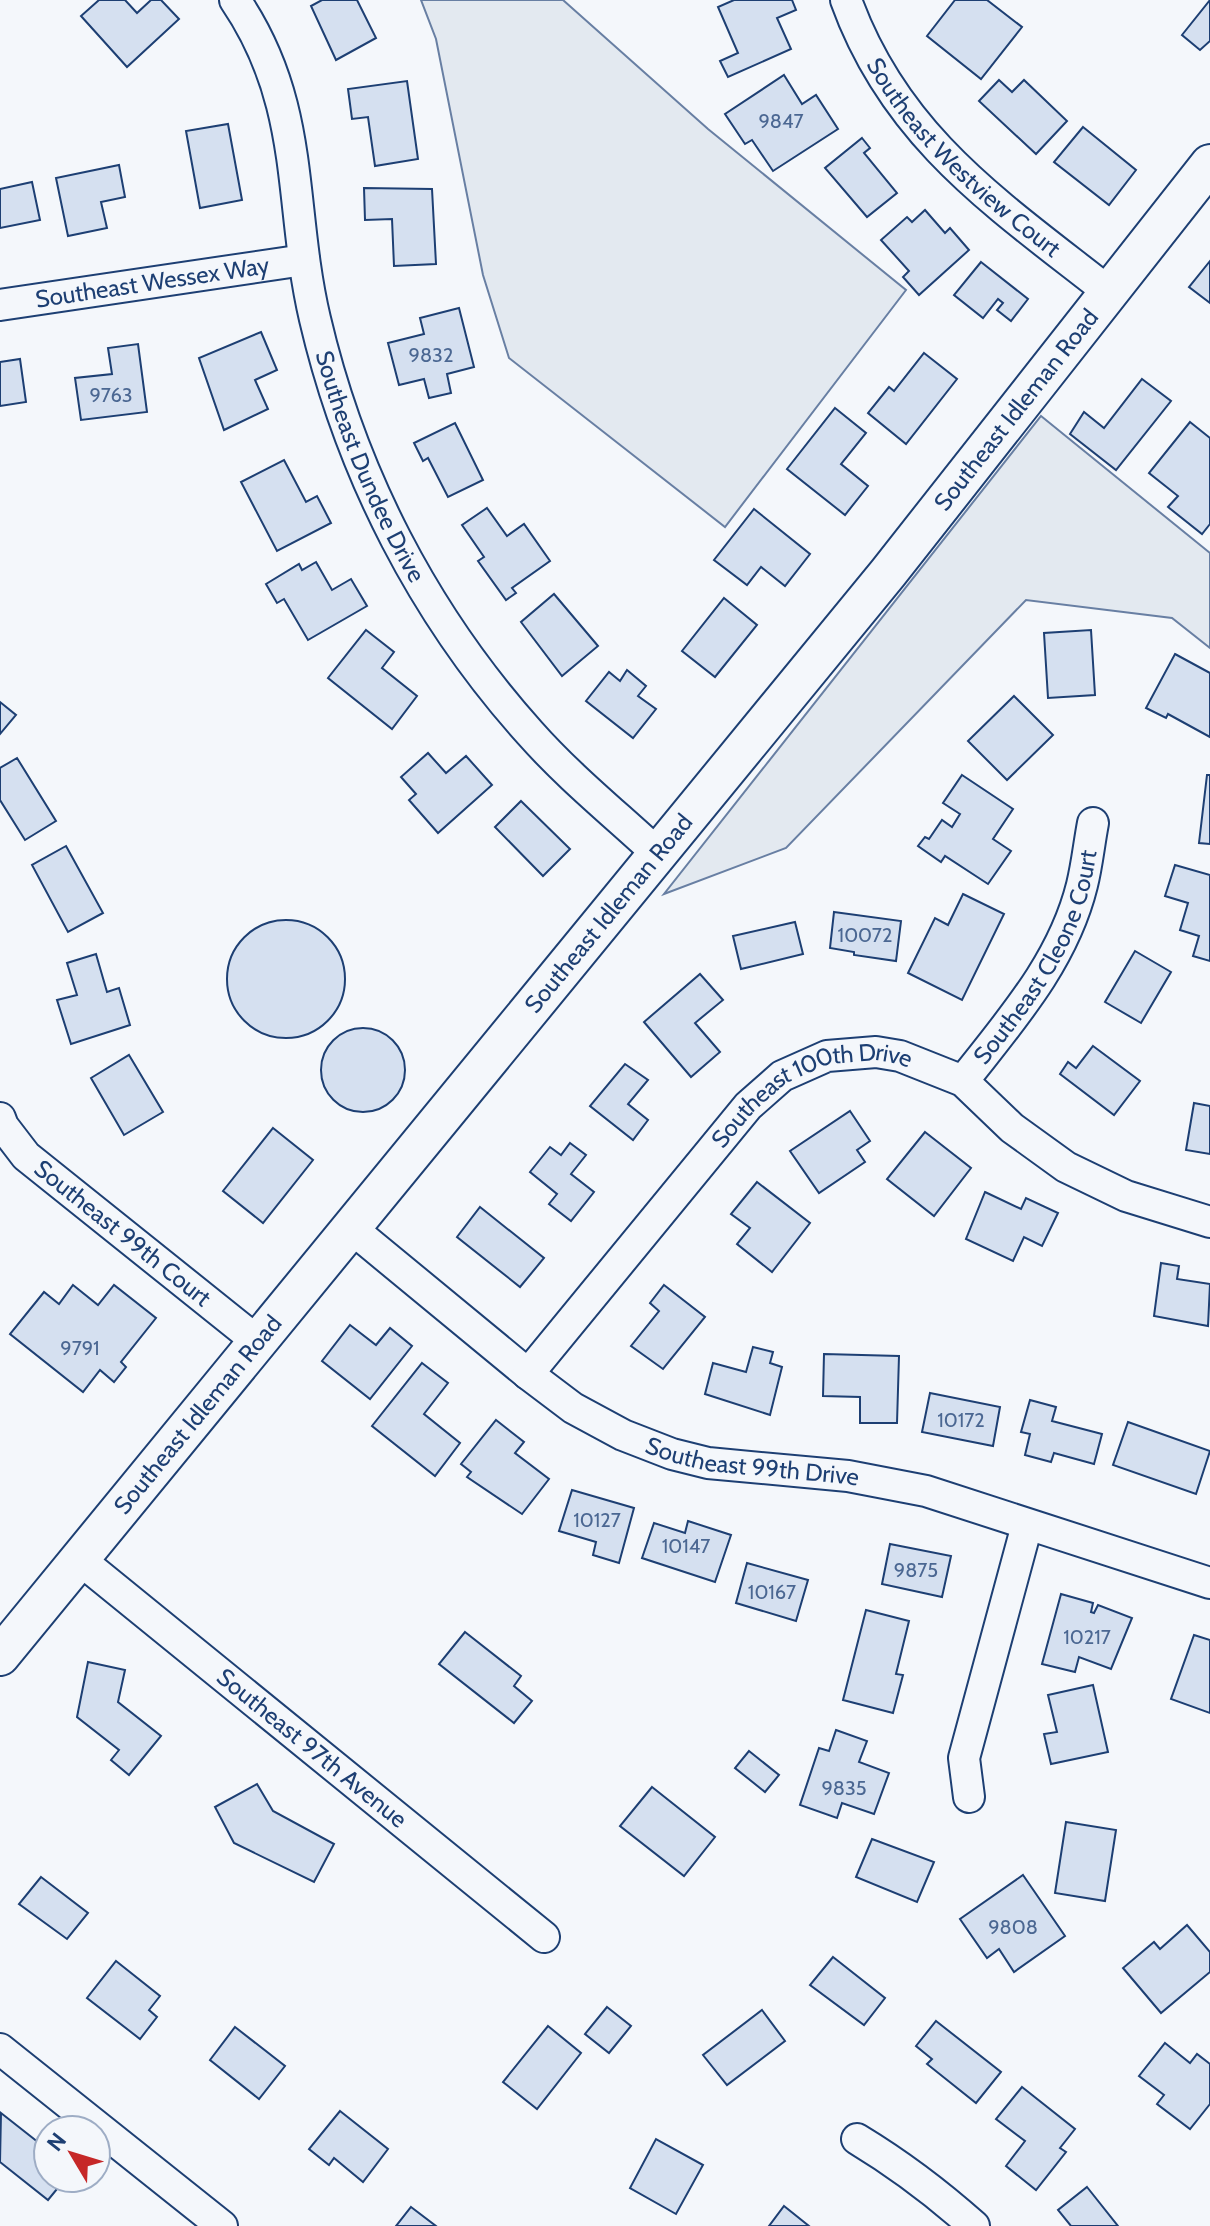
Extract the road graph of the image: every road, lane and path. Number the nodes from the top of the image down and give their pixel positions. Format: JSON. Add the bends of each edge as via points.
{"nodes":[{"id":1,"x":235,"y":0,"type":"edge"},
{"id":2,"x":846,"y":0,"type":"edge"},
{"id":3,"x":1210,"y":164,"type":"edge"},
{"id":4,"x":304,"y":260,"type":"junction"},
{"id":5,"x":1110,"y":293,"type":"junction"},
{"id":6,"x":0,"y":305,"type":"edge"},
{"id":7,"x":1093,"y":823,"type":"dead end"},
{"id":8,"x":658,"y":854,"type":"junction"},
{"id":9,"x":963,"y":1081,"type":"junction"},
{"id":10,"x":0,"y":1118,"type":"edge"},
{"id":11,"x":1210,"y":1222,"type":"edge"},
{"id":12,"x":351,"y":1228,"type":"junction"},
{"id":13,"x":257,"y":1341,"type":"junction"},
{"id":14,"x":528,"y":1374,"type":"junction"},
{"id":15,"x":1027,"y":1525,"type":"junction"},
{"id":16,"x":79,"y":1559,"type":"junction"},
{"id":17,"x":1210,"y":1583,"type":"edge"},
{"id":18,"x":0,"y":1656,"type":"edge"},
{"id":19,"x":969,"y":1797,"type":"dead end"},
{"id":20,"x":544,"y":1937,"type":"dead end"},
{"id":21,"x":0,"y":2049,"type":"edge"},
{"id":22,"x":857,"y":2139,"type":"dead end"},
{"id":23,"x":222,"y":2226,"type":"edge"},
{"id":24,"x":974,"y":2226,"type":"edge"}],
"edges":[{"from":1,"to":4,"type":"street","name":"Southeast Dundee Drive","via":[[258,39],[284,108]]},
{"from":2,"to":5,"type":"street","name":"Southeast Westview Court","via":[[877,71],[945,159]]},
{"from":3,"to":5,"type":"main road","name":"Southeast Idleman Road"},
{"from":4,"to":6,"type":"street","name":"Southeast Wessex Way"},
{"from":4,"to":8,"type":"street","name":"Southeast Dundee Drive","via":[[348,431],[373,496],[410,567],[530,733]]},
{"from":5,"to":8,"type":"main road","name":"Southeast Idleman Road"},
{"from":7,"to":9,"type":"street","name":"Southeast Cleone Court","via":[[1082,886],[1051,961],[1032,994]]},
{"from":8,"to":12,"type":"main road","name":"Southeast Idleman Road"},
{"from":9,"to":11,"type":"street","name":"Southeast 100th Drive","via":[[1012,1128],[1066,1167],[1126,1196]]},
{"from":9,"to":14,"type":"street","name":"Southeast 100th Drive","via":[[876,1052],[827,1056],[782,1076],[748,1106]]},
{"from":10,"to":13,"type":"street","name":"Southeast 99th Court","via":[[26,1156]]},
{"from":12,"to":13,"type":"main road","name":"Southeast Idleman Road"},
{"from":12,"to":14,"type":"street","name":"Southeast 99th Drive"},
{"from":13,"to":16,"type":"main road","name":"Southeast Idleman Road"},
{"from":14,"to":15,"type":"street","name":"Southeast 99th Drive","via":[[573,1408],[672,1454],[926,1491]]},
{"from":15,"to":17,"type":"street","name":"Southeast 99th Drive"},
{"from":15,"to":19,"type":"street","via":[[964,1758]]},
{"from":16,"to":18,"type":"main road","name":"Southeast Idleman Road"},
{"from":16,"to":20,"type":"street","name":"Southeast 97th Avenue"},
{"from":21,"to":23,"type":"street"},
{"from":22,"to":24,"type":"street","via":[[936,2191]]}]}
